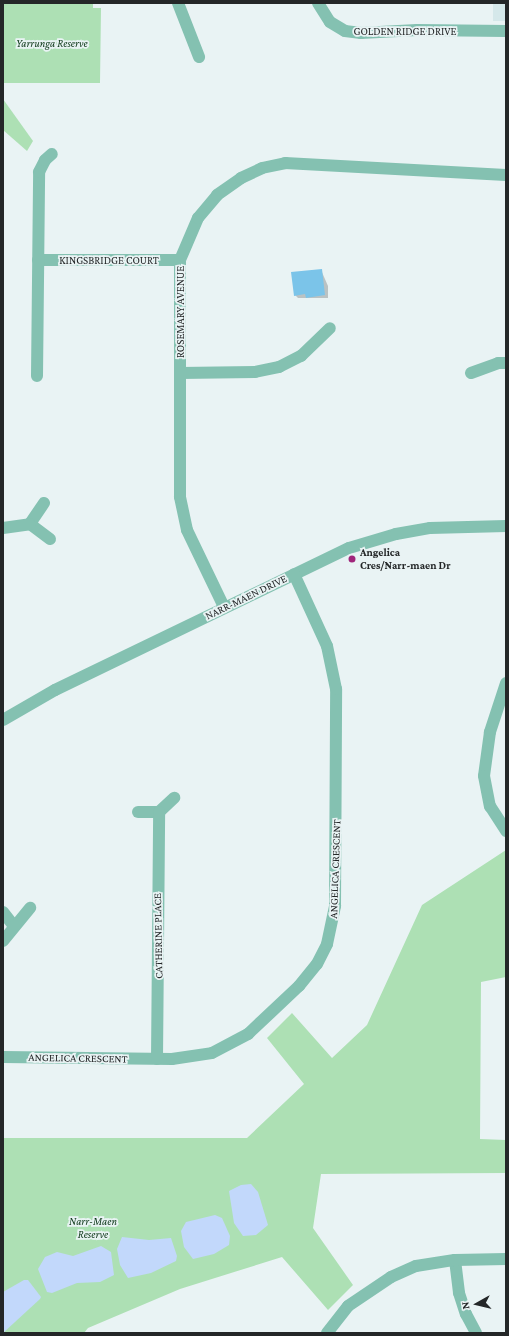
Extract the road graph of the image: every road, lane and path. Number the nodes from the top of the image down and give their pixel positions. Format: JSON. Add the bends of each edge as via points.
{"nodes":[{"id":1,"x":178,"y":3,"type":"edge"},
{"id":2,"x":318,"y":3,"type":"edge"},
{"id":3,"x":506,"y":31,"type":"edge"},
{"id":4,"x":199,"y":57,"type":"dead end"},
{"id":5,"x":52,"y":154,"type":"dead end"},
{"id":6,"x":506,"y":176,"type":"edge"},
{"id":7,"x":38,"y":260,"type":"junction"},
{"id":8,"x":180,"y":260,"type":"junction"},
{"id":9,"x":330,"y":328,"type":"dead end"},
{"id":10,"x":506,"y":363,"type":"edge"},
{"id":11,"x":180,"y":373,"type":"junction"},
{"id":12,"x":471,"y":373,"type":"dead end"},
{"id":13,"x":37,"y":376,"type":"dead end"},
{"id":14,"x":44,"y":503,"type":"dead end"},
{"id":15,"x":30,"y":524,"type":"junction"},
{"id":16,"x":506,"y":526,"type":"edge"},
{"id":17,"x":3,"y":528,"type":"edge"},
{"id":18,"x":50,"y":539,"type":"dead end"},
{"id":19,"x":294,"y":574,"type":"junction"},
{"id":20,"x":224,"y":607,"type":"junction"},
{"id":21,"x":506,"y":683,"type":"edge"},
{"id":22,"x":3,"y":720,"type":"edge"},
{"id":23,"x":174,"y":798,"type":"dead end"},
{"id":24,"x":138,"y":812,"type":"dead end"},
{"id":25,"x":159,"y":812,"type":"junction"},
{"id":26,"x":506,"y":831,"type":"edge"},
{"id":27,"x":30,"y":908,"type":"dead end"},
{"id":28,"x":3,"y":912,"type":"edge"},
{"id":29,"x":14,"y":926,"type":"junction"},
{"id":30,"x":3,"y":940,"type":"edge"},
{"id":31,"x":3,"y":1057,"type":"edge"},
{"id":32,"x":157,"y":1059,"type":"junction"},
{"id":33,"x":506,"y":1259,"type":"edge"},
{"id":34,"x":455,"y":1260,"type":"junction"},
{"id":35,"x":327,"y":1333,"type":"edge"},
{"id":36,"x":476,"y":1333,"type":"edge"}],
"edges":[{"from":1,"to":4,"type":"street"},
{"from":2,"to":3,"type":"street","name":"GOLDEN RIDGE DRIVE","via":[[330,22],[346,31]]},
{"from":5,"to":7,"type":"street","via":[[45,160],[39,172]]},
{"from":6,"to":8,"type":"street","name":"ROSEMARY AVENUE","via":[[309,163],[268,167],[241,178],[212,201],[191,231]]},
{"from":7,"to":8,"type":"street","name":"KINGSBRIDGE COURT"},
{"from":7,"to":13,"type":"street"},
{"from":8,"to":11,"type":"street","name":"ROSEMARY AVENUE"},
{"from":9,"to":11,"type":"street","via":[[301,356],[279,367],[255,372]]},
{"from":10,"to":12,"type":"street","via":[[498,363]]},
{"from":11,"to":20,"type":"street","name":"ROSEMARY AVENUE","via":[[181,509],[187,530]]},
{"from":14,"to":15,"type":"street"},
{"from":15,"to":17,"type":"street"},
{"from":15,"to":18,"type":"street"},
{"from":16,"to":19,"type":"street","name":"NARR-MAEN DRIVE","via":[[449,526],[396,534],[349,548]]},
{"from":19,"to":20,"type":"street","name":"NARR-MAEN DRIVE"},
{"from":19,"to":32,"type":"street","name":"ANGELICA CRESCENT","via":[[325,641],[335,676],[336,864],[332,928],[317,964],[299,986],[248,1034],[212,1053],[188,1058]]},
{"from":20,"to":22,"type":"street","name":"NARR-MAEN DRIVE","via":[[35,701]]},
{"from":21,"to":26,"type":"street","via":[[490,732],[484,770],[490,806]]},
{"from":23,"to":25,"type":"street"},
{"from":24,"to":25,"type":"street"},
{"from":25,"to":32,"type":"street","name":"CATHERINE PLACE"},
{"from":27,"to":29,"type":"street"},
{"from":28,"to":29,"type":"street"},
{"from":29,"to":30,"type":"street"},
{"from":31,"to":32,"type":"street","name":"ANGELICA CRESCENT"},
{"from":33,"to":34,"type":"street"},
{"from":34,"to":35,"type":"street","via":[[416,1266],[391,1277],[348,1306]]},
{"from":34,"to":36,"type":"street","via":[[459,1293]]}]}
